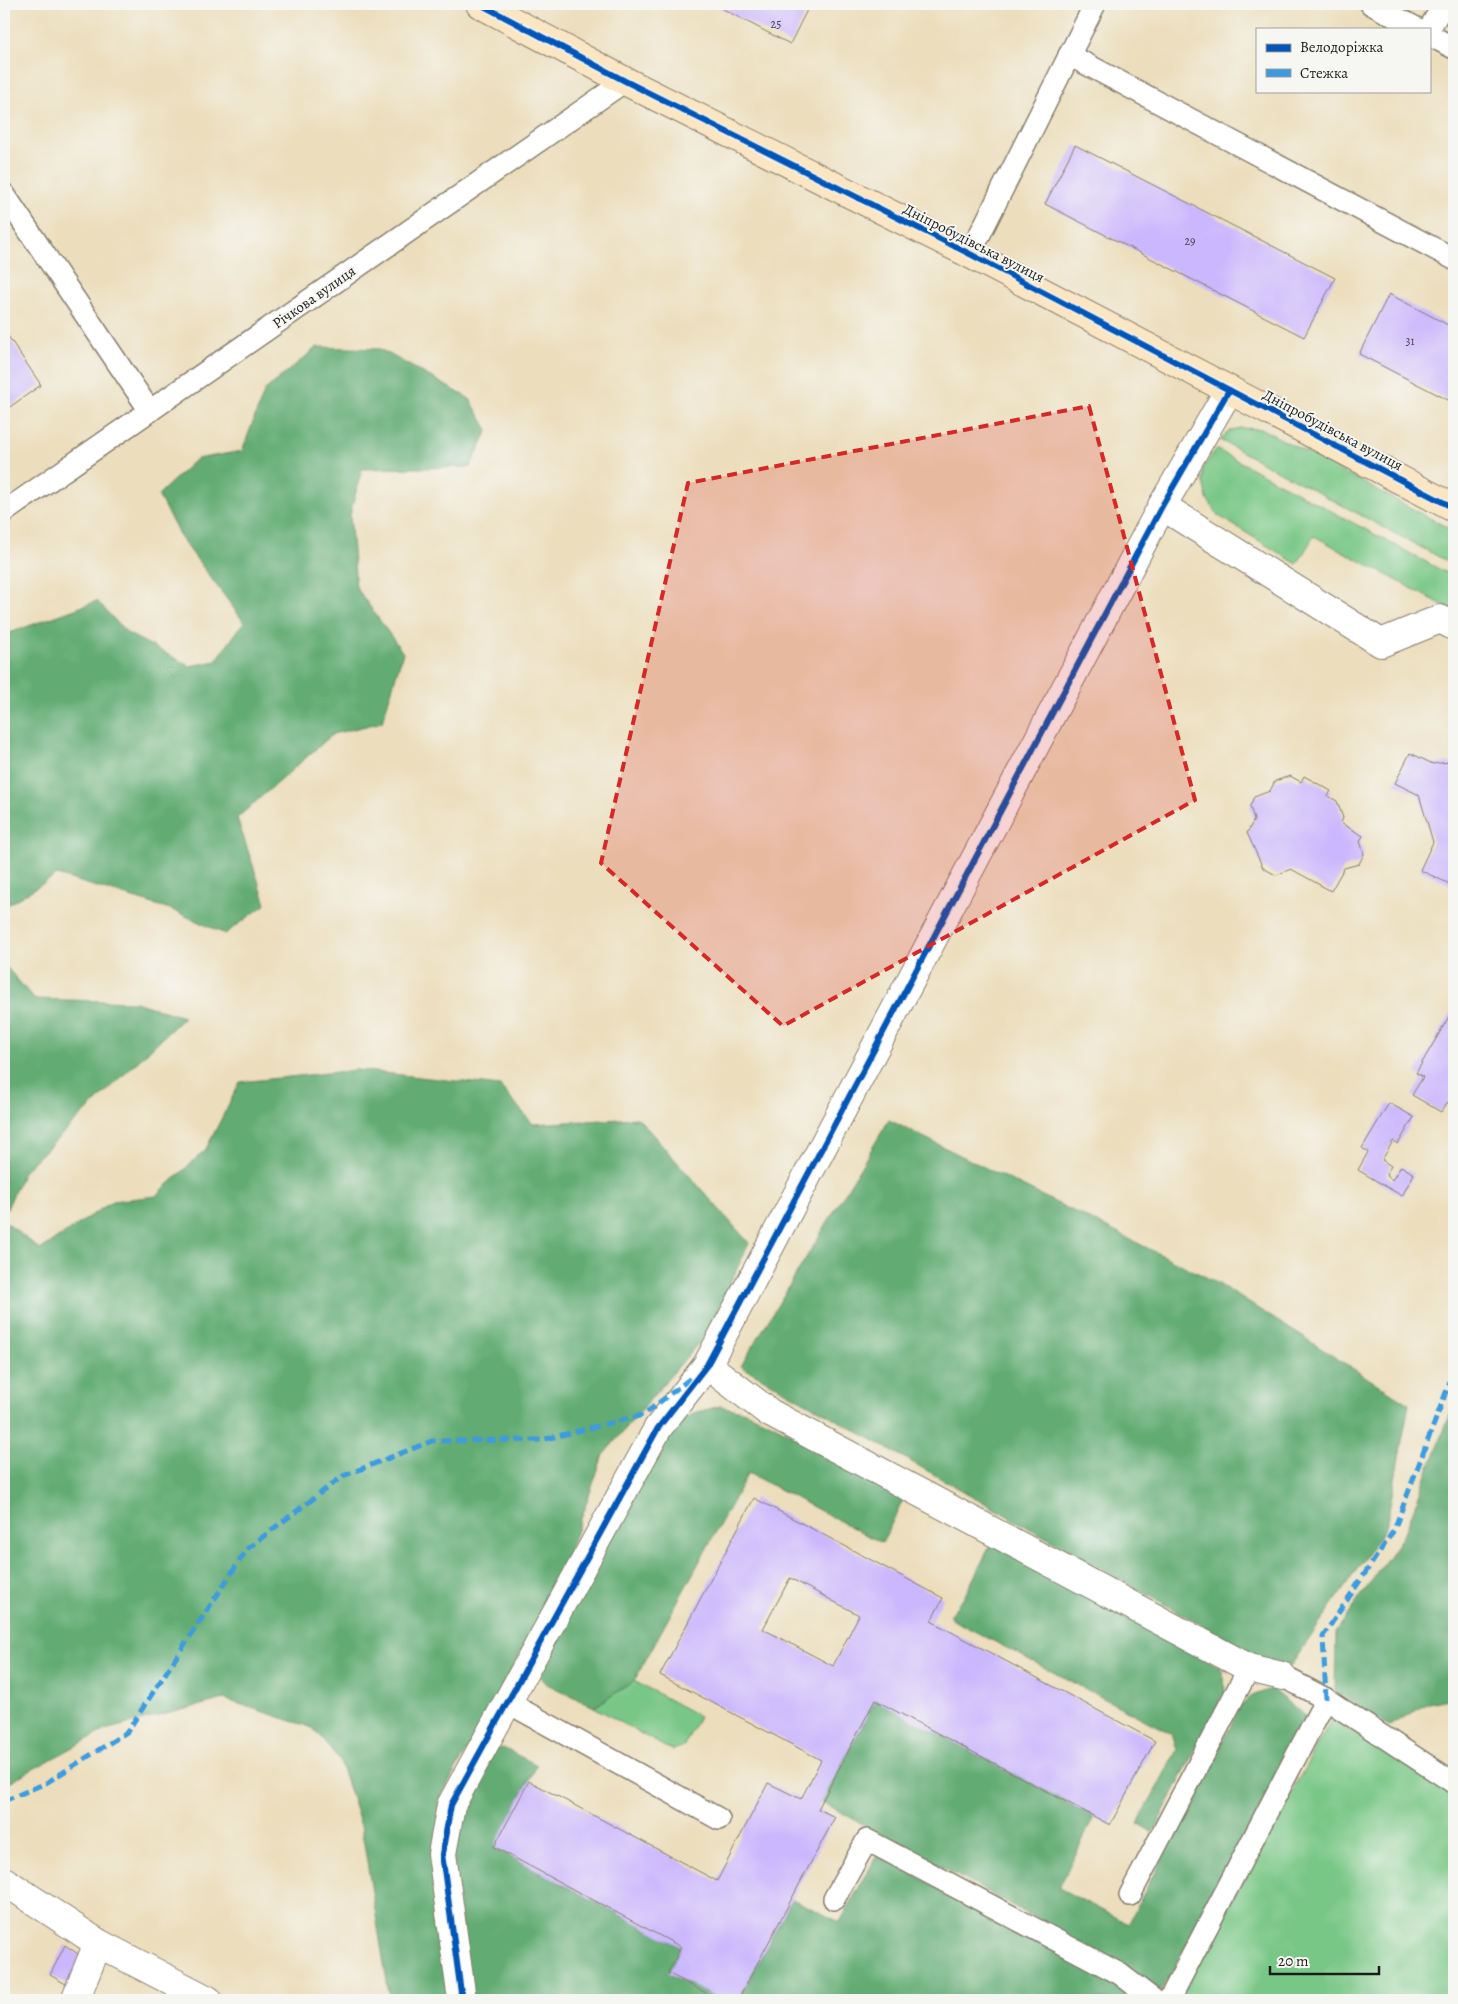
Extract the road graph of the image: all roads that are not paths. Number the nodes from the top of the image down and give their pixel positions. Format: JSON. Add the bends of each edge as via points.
{"nodes":[{"id":1,"x":480,"y":4,"type":"edge"},
{"id":2,"x":1095,"y":4,"type":"edge"},
{"id":3,"x":1371,"y":4,"type":"edge"},
{"id":4,"x":1444,"y":4,"type":"edge"},
{"id":5,"x":1416,"y":28,"type":"edge"},
{"id":6,"x":1430,"y":28,"type":"edge"},
{"id":7,"x":1430,"y":36,"type":"edge"},
{"id":8,"x":1454,"y":48,"type":"edge"},
{"id":9,"x":1069,"y":55,"type":"junction"},
{"id":10,"x":625,"y":81,"type":"junction"},
{"id":11,"x":4,"y":194,"type":"edge"},
{"id":12,"x":970,"y":254,"type":"junction"},
{"id":13,"x":1454,"y":259,"type":"edge"},
{"id":14,"x":1230,"y":390,"type":"junction"},
{"id":15,"x":150,"y":410,"type":"junction"},
{"id":16,"x":1162,"y":506,"type":"junction"},
{"id":17,"x":1454,"y":508,"type":"edge"},
{"id":18,"x":4,"y":512,"type":"edge"},
{"id":19,"x":1454,"y":626,"type":"edge"},
{"id":20,"x":707,"y":1366,"type":"junction"},
{"id":21,"x":1249,"y":1668,"type":"junction"},
{"id":22,"x":1282,"y":1676,"type":"joint"},
{"id":23,"x":1326,"y":1698,"type":"junction"},
{"id":24,"x":507,"y":1702,"type":"junction"},
{"id":25,"x":1454,"y":1783,"type":"edge"},
{"id":26,"x":719,"y":1818,"type":"dead end"},
{"id":27,"x":4,"y":1881,"type":"edge"},
{"id":28,"x":1130,"y":1895,"type":"dead end"},
{"id":29,"x":834,"y":1899,"type":"dead end"},
{"id":30,"x":98,"y":1943,"type":"junction"},
{"id":31,"x":75,"y":2000,"type":"edge"},
{"id":32,"x":208,"y":2000,"type":"edge"},
{"id":33,"x":462,"y":2000,"type":"edge"},
{"id":34,"x":1154,"y":2000,"type":"edge"},
{"id":35,"x":1169,"y":2000,"type":"edge"}],
"edges":[{"from":1,"to":10,"type":"street","name":"Дніпробудівська вулиця"},
{"from":2,"to":9,"type":"lane"},
{"from":3,"to":5,"type":"lane"},
{"from":4,"to":6,"type":"lane"},
{"from":7,"to":8,"type":"lane"},
{"from":9,"to":12,"type":"lane"},
{"from":9,"to":13,"type":"lane"},
{"from":10,"to":12,"type":"street","name":"Дніпробудівська вулиця"},
{"from":10,"to":15,"type":"lane","name":"Річкова вулиця"},
{"from":11,"to":15,"type":"lane"},
{"from":12,"to":14,"type":"street","name":"Дніпробудівська вулиця"},
{"from":14,"to":16,"type":"street"},
{"from":14,"to":17,"type":"street","name":"Дніпробудівська вулиця"},
{"from":15,"to":18,"type":"lane","name":"Річкова вулиця"},
{"from":16,"to":19,"type":"street","via":[[1381,643],[1440,619]]},
{"from":16,"to":20,"type":"street"},
{"from":20,"to":21,"type":"street","via":[[770,1413]]},
{"from":20,"to":24,"type":"street","via":[[658,1428]]},
{"from":21,"to":22,"type":"street"},
{"from":21,"to":28,"type":"lane"},
{"from":22,"to":23,"type":"lane"},
{"from":23,"to":25,"type":"lane"},
{"from":23,"to":35,"type":"lane"},
{"from":24,"to":26,"type":"lane"},
{"from":24,"to":33,"type":"street","via":[[451,1805],[442,1854]]},
{"from":27,"to":30,"type":"street"},
{"from":29,"to":34,"type":"lane","via":[[867,1840],[1120,1974]]},
{"from":30,"to":31,"type":"street"},
{"from":30,"to":32,"type":"street"}]}
